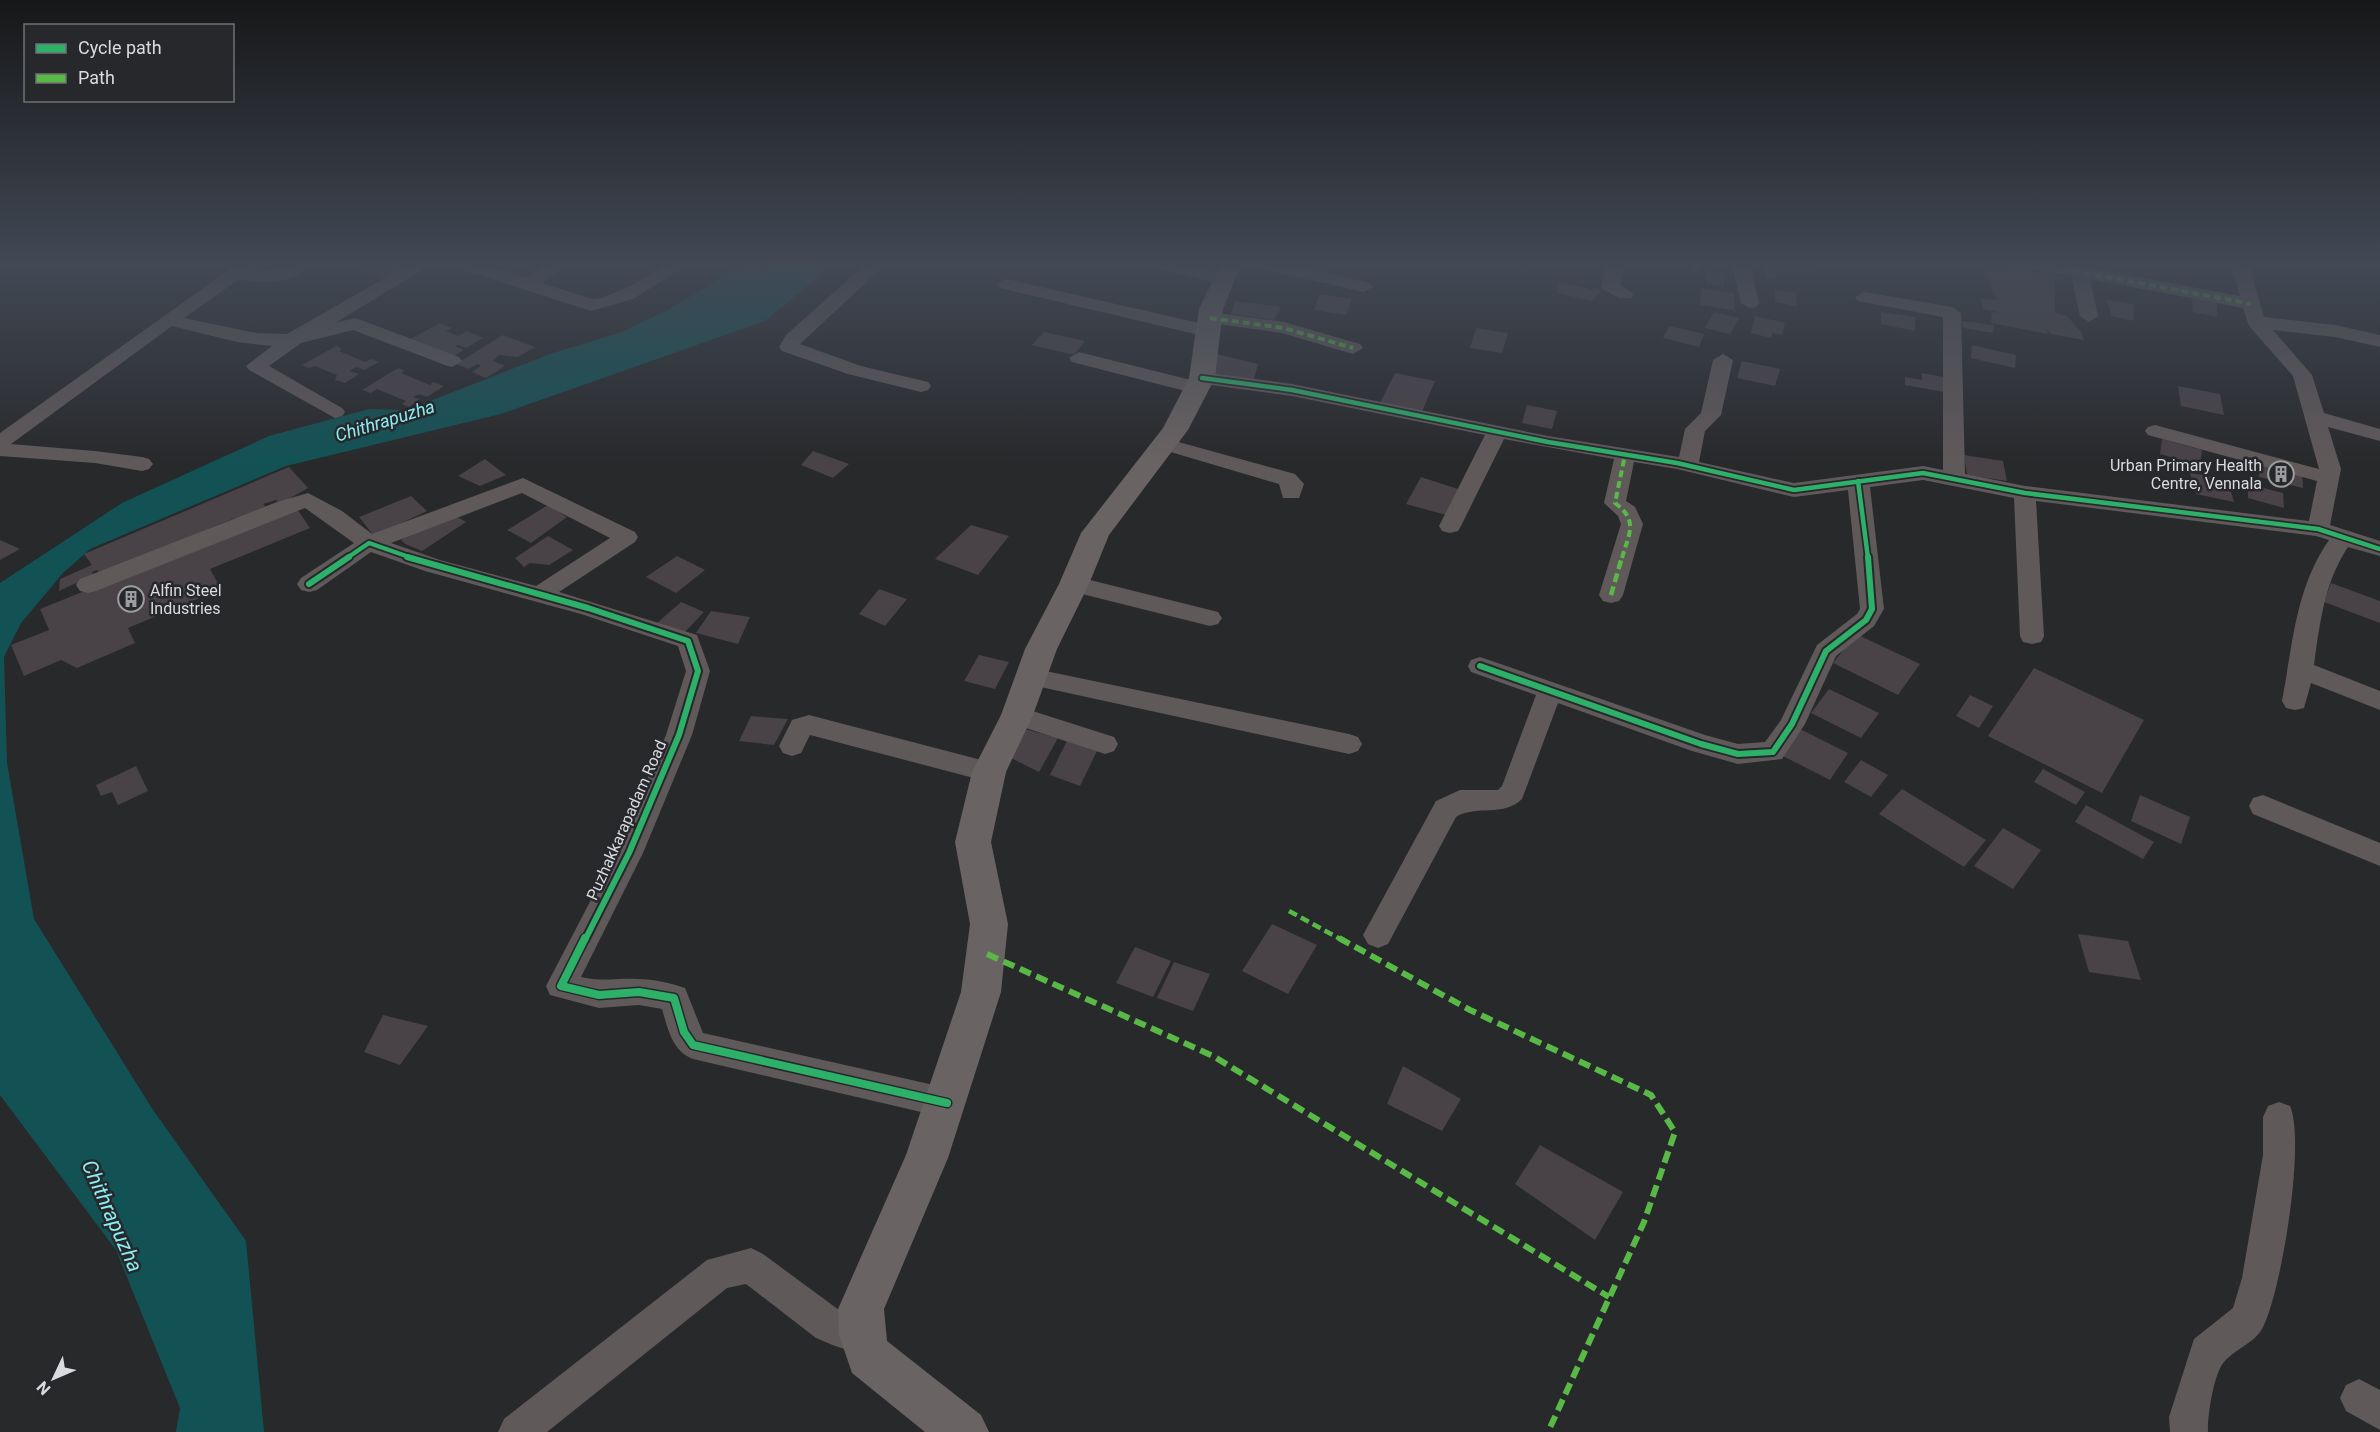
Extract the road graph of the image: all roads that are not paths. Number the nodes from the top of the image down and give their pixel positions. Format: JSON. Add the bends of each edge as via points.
{"nodes":[{"id":1,"x":157,"y":329,"type":"edge"},
{"id":2,"x":210,"y":329,"type":"edge"},
{"id":3,"x":311,"y":329,"type":"edge"},
{"id":4,"x":335,"y":329,"type":"edge"},
{"id":5,"x":367,"y":329,"type":"edge"},
{"id":6,"x":804,"y":329,"type":"edge"},
{"id":7,"x":1208,"y":329,"type":"edge"},
{"id":8,"x":1287,"y":329,"type":"edge"},
{"id":9,"x":1952,"y":329,"type":"edge"},
{"id":10,"x":2265,"y":329,"type":"edge"},
{"id":11,"x":2325,"y":329,"type":"edge"},
{"id":12,"x":294,"y":339,"type":"junction"},
{"id":13,"x":2380,"y":341,"type":"edge"},
{"id":14,"x":1353,"y":348,"type":"dead end"},
{"id":15,"x":1079,"y":358,"type":"dead end"},
{"id":16,"x":1723,"y":360,"type":"dead end"},
{"id":17,"x":452,"y":361,"type":"dead end"},
{"id":18,"x":1200,"y":383,"type":"junction"},
{"id":19,"x":921,"y":386,"type":"dead end"},
{"id":20,"x":335,"y":412,"type":"dead end"},
{"id":21,"x":2315,"y":417,"type":"junction"},
{"id":22,"x":2155,"y":431,"type":"dead end"},
{"id":23,"x":1497,"y":432,"type":"junction"},
{"id":24,"x":2380,"y":435,"type":"edge"},
{"id":25,"x":0,"y":443,"type":"edge"},
{"id":26,"x":1164,"y":444,"type":"junction"},
{"id":27,"x":0,"y":450,"type":"edge"},
{"id":28,"x":1625,"y":455,"type":"junction"},
{"id":29,"x":142,"y":464,"type":"dead end"},
{"id":30,"x":1688,"y":466,"type":"junction"},
{"id":31,"x":2329,"y":478,"type":"junction"},
{"id":32,"x":1954,"y":479,"type":"junction"},
{"id":33,"x":1858,"y":481,"type":"junction"},
{"id":34,"x":1291,"y":493,"type":"dead end"},
{"id":35,"x":2025,"y":493,"type":"junction"},
{"id":36,"x":1450,"y":526,"type":"dead end"},
{"id":37,"x":2318,"y":529,"type":"junction"},
{"id":38,"x":2344,"y":537,"type":"junction"},
{"id":39,"x":369,"y":543,"type":"junction"},
{"id":40,"x":2380,"y":549,"type":"edge"},
{"id":41,"x":309,"y":584,"type":"dead end"},
{"id":42,"x":1074,"y":584,"type":"junction"},
{"id":43,"x":88,"y":585,"type":"dead end"},
{"id":44,"x":1611,"y":595,"type":"dead end"},
{"id":45,"x":537,"y":596,"type":"junction"},
{"id":46,"x":1210,"y":618,"type":"dead end"},
{"id":47,"x":2032,"y":636,"type":"dead end"},
{"id":48,"x":1036,"y":663,"type":"junction"},
{"id":49,"x":1480,"y":666,"type":"dead end"},
{"id":50,"x":2302,"y":670,"type":"junction"},
{"id":51,"x":1550,"y":691,"type":"junction"},
{"id":52,"x":2295,"y":701,"type":"dead end"},
{"id":53,"x":2380,"y":701,"type":"edge"},
{"id":54,"x":1017,"y":715,"type":"junction"},
{"id":55,"x":1105,"y":744,"type":"dead end"},
{"id":56,"x":1349,"y":744,"type":"dead end"},
{"id":57,"x":792,"y":746,"type":"dead end"},
{"id":58,"x":989,"y":772,"type":"junction"},
{"id":59,"x":2263,"y":806,"type":"dead end"},
{"id":60,"x":2380,"y":855,"type":"edge"},
{"id":61,"x":1377,"y":935,"type":"dead end"},
{"id":62,"x":947,"y":1103,"type":"junction"},
{"id":63,"x":2279,"y":1117,"type":"dead end"},
{"id":64,"x":862,"y":1335,"type":"junction"},
{"id":65,"x":517,"y":1432,"type":"edge"},
{"id":66,"x":964,"y":1432,"type":"edge"},
{"id":67,"x":2189,"y":1432,"type":"edge"}],
"edges":[{"from":1,"to":25,"type":"street"},
{"from":2,"to":12,"type":"street","via":[[266,341]]},
{"from":3,"to":12,"type":"street"},
{"from":4,"to":12,"type":"street"},
{"from":5,"to":17,"type":"street"},
{"from":6,"to":19,"type":"street","via":[[789,347],[855,370]]},
{"from":7,"to":18,"type":"main road"},
{"from":8,"to":14,"type":"street"},
{"from":9,"to":32,"type":"street"},
{"from":10,"to":21,"type":"street","via":[[2301,375]]},
{"from":11,"to":13,"type":"street"},
{"from":12,"to":20,"type":"street","via":[[256,366]]},
{"from":15,"to":18,"type":"street"},
{"from":16,"to":30,"type":"street","via":[[1711,416],[1695,429]]},
{"from":18,"to":23,"type":"street","via":[[1292,390]]},
{"from":18,"to":26,"type":"main road"},
{"from":21,"to":24,"type":"street"},
{"from":21,"to":31,"type":"street"},
{"from":22,"to":31,"type":"street"},
{"from":23,"to":28,"type":"street"},
{"from":23,"to":36,"type":"street"},
{"from":26,"to":34,"type":"street","via":[[1287,479],[1293,484]]},
{"from":26,"to":42,"type":"main road","via":[[1095,533]]},
{"from":27,"to":29,"type":"street"},
{"from":28,"to":30,"type":"street"},
{"from":28,"to":44,"type":"street","via":[[1615,503],[1627,512],[1632,524]]},
{"from":30,"to":33,"type":"street","via":[[1794,490]]},
{"from":31,"to":37,"type":"street"},
{"from":32,"to":33,"type":"street","via":[[1923,473]]},
{"from":32,"to":35,"type":"street"},
{"from":33,"to":51,"type":"street","via":[[1872,609],[1866,620],[1826,651],[1792,724],[1773,752],[1738,754],[1711,747]]},
{"from":35,"to":37,"type":"street"},
{"from":35,"to":47,"type":"street"},
{"from":37,"to":38,"type":"street"},
{"from":38,"to":40,"type":"street"},
{"from":38,"to":50,"type":"street","via":[[2317,580]]},
{"from":39,"to":41,"type":"street"},
{"from":39,"to":43,"type":"street","via":[[308,500]]},
{"from":39,"to":45,"type":"street","name":"Puzhakkarapadam Road"},
{"from":39,"to":45,"type":"street","via":[[523,485],[627,537]]},
{"from":42,"to":46,"type":"street"},
{"from":42,"to":48,"type":"main road"},
{"from":45,"to":62,"type":"street","name":"Puzhakkarapadam Road","via":[[688,641],[698,671],[679,735],[629,853],[561,986],[599,995],[639,992],[674,998],[684,1032],[693,1045]]},
{"from":48,"to":54,"type":"main road"},
{"from":48,"to":56,"type":"street"},
{"from":49,"to":51,"type":"street"},
{"from":50,"to":52,"type":"street"},
{"from":50,"to":53,"type":"street"},
{"from":51,"to":61,"type":"street","via":[[1513,792],[1504,800],[1460,801],[1446,809]]},
{"from":54,"to":55,"type":"street"},
{"from":54,"to":58,"type":"main road"},
{"from":57,"to":58,"type":"street","via":[[801,727],[809,725]]},
{"from":58,"to":62,"type":"main road","via":[[973,842],[989,924],[987,954],[981,992]]},
{"from":59,"to":60,"type":"street"},
{"from":62,"to":64,"type":"main road","via":[[861,1309]]},
{"from":63,"to":67,"type":"street","via":[[2280,1155],[2248,1319],[2207,1352],[2188,1417]]},
{"from":64,"to":65,"type":"street","via":[[830,1325],[750,1266],[719,1272]]},
{"from":64,"to":66,"type":"main road","via":[[869,1356]]}]}
